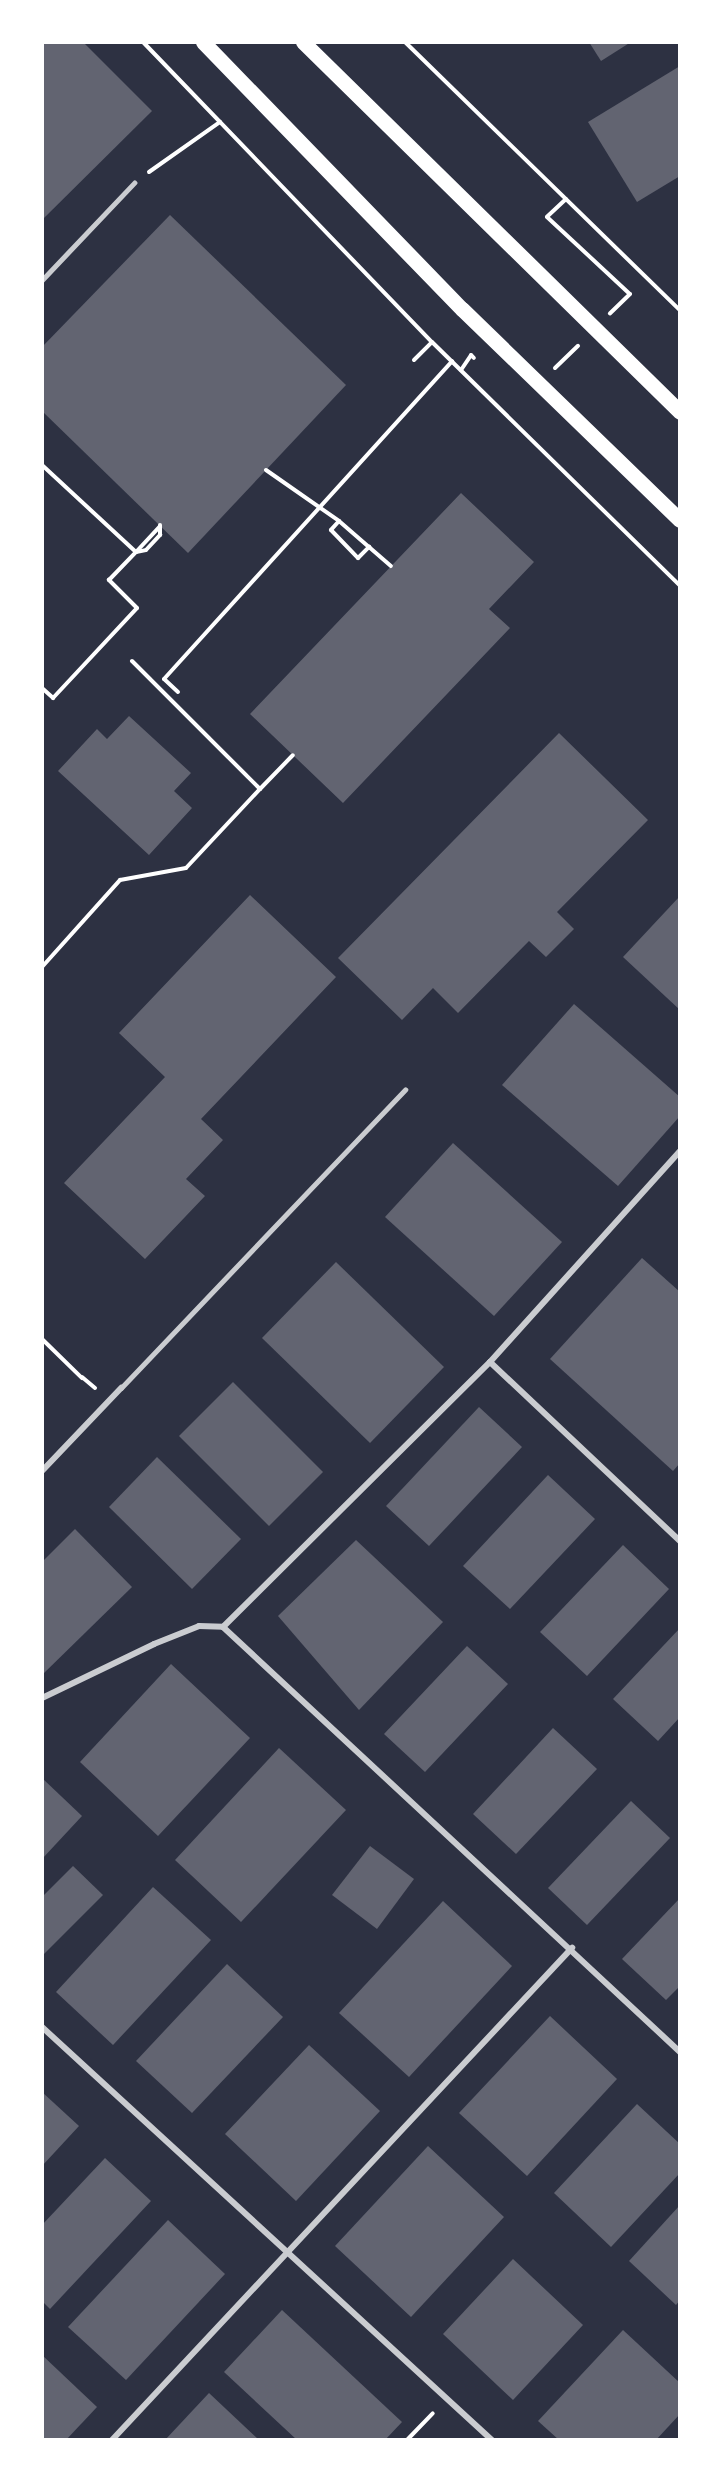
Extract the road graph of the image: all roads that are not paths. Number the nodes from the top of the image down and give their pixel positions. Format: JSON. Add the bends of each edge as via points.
{"nodes":[{"id":1,"x":203,"y":42,"type":"edge"},
{"id":2,"x":303,"y":42,"type":"edge"},
{"id":3,"x":134,"y":183,"type":"road end"},
{"id":4,"x":42,"y":280,"type":"edge"},
{"id":5,"x":680,"y":412,"type":"edge"},
{"id":6,"x":680,"y":520,"type":"edge"},
{"id":7,"x":405,"y":1090,"type":"dead end"},
{"id":8,"x":680,"y":1151,"type":"edge"},
{"id":9,"x":490,"y":1362,"type":"junction"},
{"id":10,"x":121,"y":1388,"type":"joint"},
{"id":11,"x":42,"y":1471,"type":"edge"},
{"id":12,"x":680,"y":1541,"type":"edge"},
{"id":13,"x":223,"y":1627,"type":"junction"},
{"id":14,"x":42,"y":1698,"type":"edge"},
{"id":15,"x":572,"y":1948,"type":"junction"},
{"id":16,"x":42,"y":2026,"type":"edge"},
{"id":17,"x":680,"y":2052,"type":"edge"},
{"id":18,"x":287,"y":2253,"type":"junction"},
{"id":19,"x":112,"y":2440,"type":"edge"},
{"id":20,"x":492,"y":2440,"type":"edge"}],
"edges":[{"from":1,"to":6,"type":"main road","via":[[462,309]]},
{"from":2,"to":5,"type":"main road"},
{"from":3,"to":4,"type":"lane"},
{"from":7,"to":10,"type":"lane"},
{"from":8,"to":9,"type":"street"},
{"from":9,"to":12,"type":"street"},
{"from":9,"to":13,"type":"street"},
{"from":10,"to":11,"type":"street"},
{"from":13,"to":14,"type":"street","via":[[199,1626]]},
{"from":13,"to":15,"type":"street"},
{"from":15,"to":17,"type":"street"},
{"from":15,"to":18,"type":"street"},
{"from":16,"to":18,"type":"street"},
{"from":18,"to":19,"type":"street"},
{"from":18,"to":20,"type":"street"}]}
